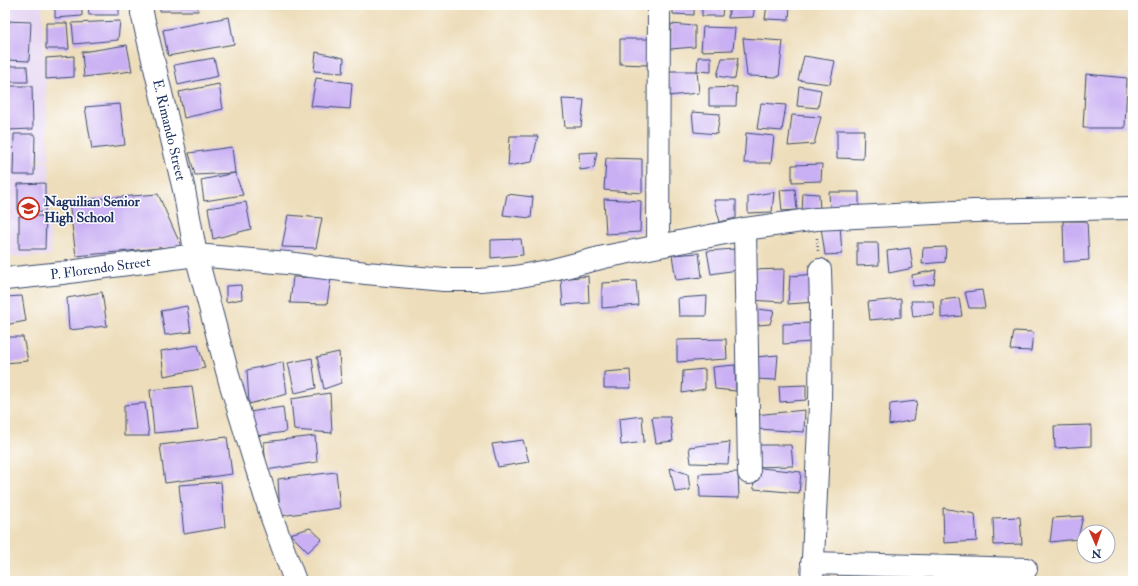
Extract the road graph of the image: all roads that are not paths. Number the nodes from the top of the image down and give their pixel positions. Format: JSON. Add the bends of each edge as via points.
{"nodes":[{"id":1,"x":142,"y":5,"type":"edge"},
{"id":2,"x":659,"y":5,"type":"edge"},
{"id":3,"x":1133,"y":208,"type":"edge"},
{"id":4,"x":745,"y":229,"type":"junction"},
{"id":5,"x":658,"y":246,"type":"junction"},
{"id":6,"x":196,"y":255,"type":"junction"},
{"id":7,"x":820,"y":270,"type":"road end"},
{"id":8,"x":5,"y":279,"type":"edge"},
{"id":9,"x":749,"y":473,"type":"dead end"},
{"id":10,"x":1026,"y":570,"type":"dead end"},
{"id":11,"x":812,"y":572,"type":"edge"},
{"id":12,"x":295,"y":581,"type":"edge"}],
"edges":[{"from":1,"to":6,"type":"street","name":"E. Rimando Street"},
{"from":2,"to":5,"type":"street"},
{"from":3,"to":4,"type":"street","name":"P. Florendo Street","via":[[816,219]]},
{"from":4,"to":5,"type":"street","name":"P. Florendo Street"},
{"from":4,"to":9,"type":"street"},
{"from":5,"to":6,"type":"street","name":"P. Florendo Street","via":[[553,270],[481,280],[366,273]]},
{"from":6,"to":8,"type":"street","name":"P. Florendo Street"},
{"from":6,"to":12,"type":"street","name":"E. Rimando Street","via":[[235,397],[272,518]]},
{"from":7,"to":11,"type":"street","via":[[820,405]]},
{"from":10,"to":11,"type":"street"}]}
